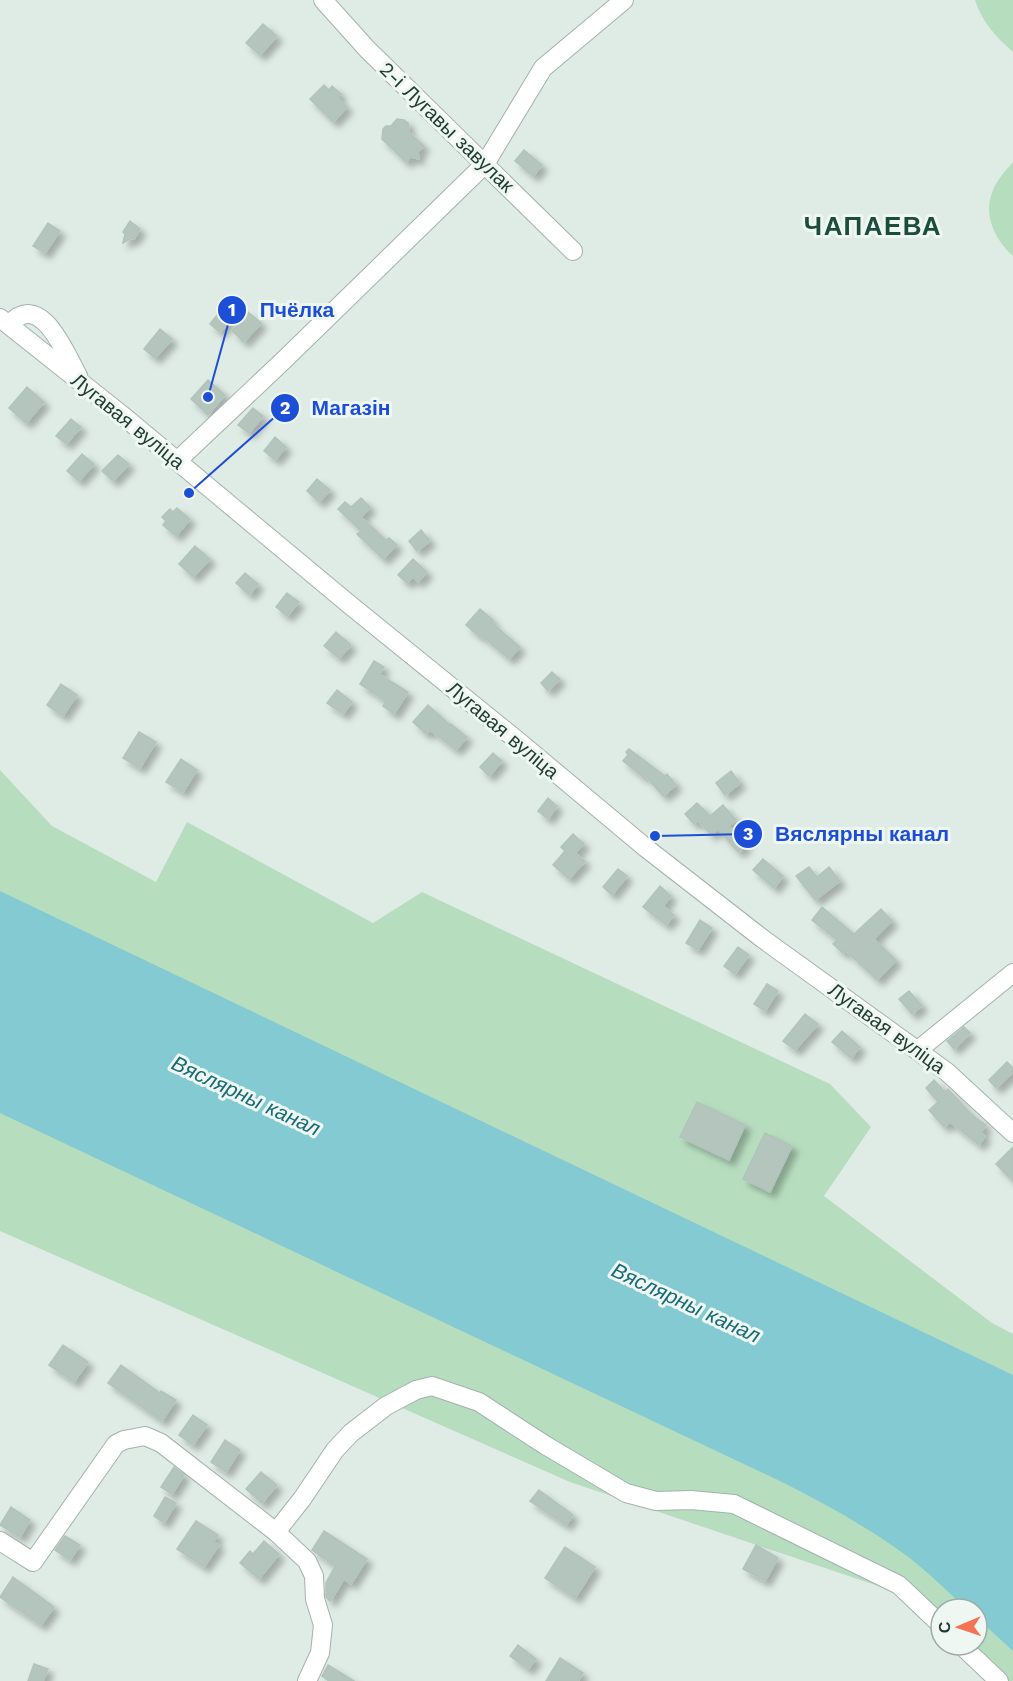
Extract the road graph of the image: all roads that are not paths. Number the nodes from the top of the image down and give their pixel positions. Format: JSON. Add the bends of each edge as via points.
{"nodes":[{"id":1,"x":323,"y":0,"type":"edge"},
{"id":2,"x":624,"y":0,"type":"edge"},
{"id":3,"x":485,"y":164,"type":"junction"},
{"id":4,"x":573,"y":251,"type":"dead end"},
{"id":5,"x":4,"y":322,"type":"edge"},
{"id":6,"x":81,"y":382,"type":"junction"},
{"id":7,"x":177,"y":461,"type":"junction"},
{"id":8,"x":1013,"y":973,"type":"edge"},
{"id":9,"x":918,"y":1050,"type":"junction"},
{"id":10,"x":1013,"y":1132,"type":"edge"},
{"id":11,"x":276,"y":1532,"type":"junction"},
{"id":12,"x":0,"y":1540,"type":"edge"},
{"id":13,"x":929,"y":1614,"type":"edge"},
{"id":14,"x":974,"y":1657,"type":"edge"},
{"id":15,"x":307,"y":1681,"type":"edge"},
{"id":16,"x":999,"y":1681,"type":"edge"}],
"edges":[{"from":1,"to":3,"type":"street","name":"2-і Лугавы завулак","via":[[367,49]]},
{"from":2,"to":3,"type":"street","via":[[543,68]]},
{"from":3,"to":4,"type":"street","name":"2-і Лугавы завулак"},
{"from":3,"to":7,"type":"street"},
{"from":5,"to":6,"type":"street","name":"Лугавая вуліца"},
{"from":5,"to":6,"type":"street","via":[[27,315],[44,319]]},
{"from":6,"to":7,"type":"street","name":"Лугавая вуліца"},
{"from":7,"to":9,"type":"street","name":"Лугавая вуліца","via":[[646,848],[763,939]]},
{"from":8,"to":9,"type":"street"},
{"from":9,"to":10,"type":"street","name":"Лугавая вуліца"},
{"from":11,"to":12,"type":"street","via":[[161,1443],[146,1436],[116,1444],[33,1562]]},
{"from":11,"to":13,"type":"street","via":[[351,1433],[386,1406],[432,1386],[479,1402],[626,1493],[656,1501],[734,1504],[899,1585]]},
{"from":11,"to":15,"type":"street","via":[[307,1561],[314,1576],[315,1599],[323,1625],[320,1653]]},
{"from":14,"to":16,"type":"street"}]}
